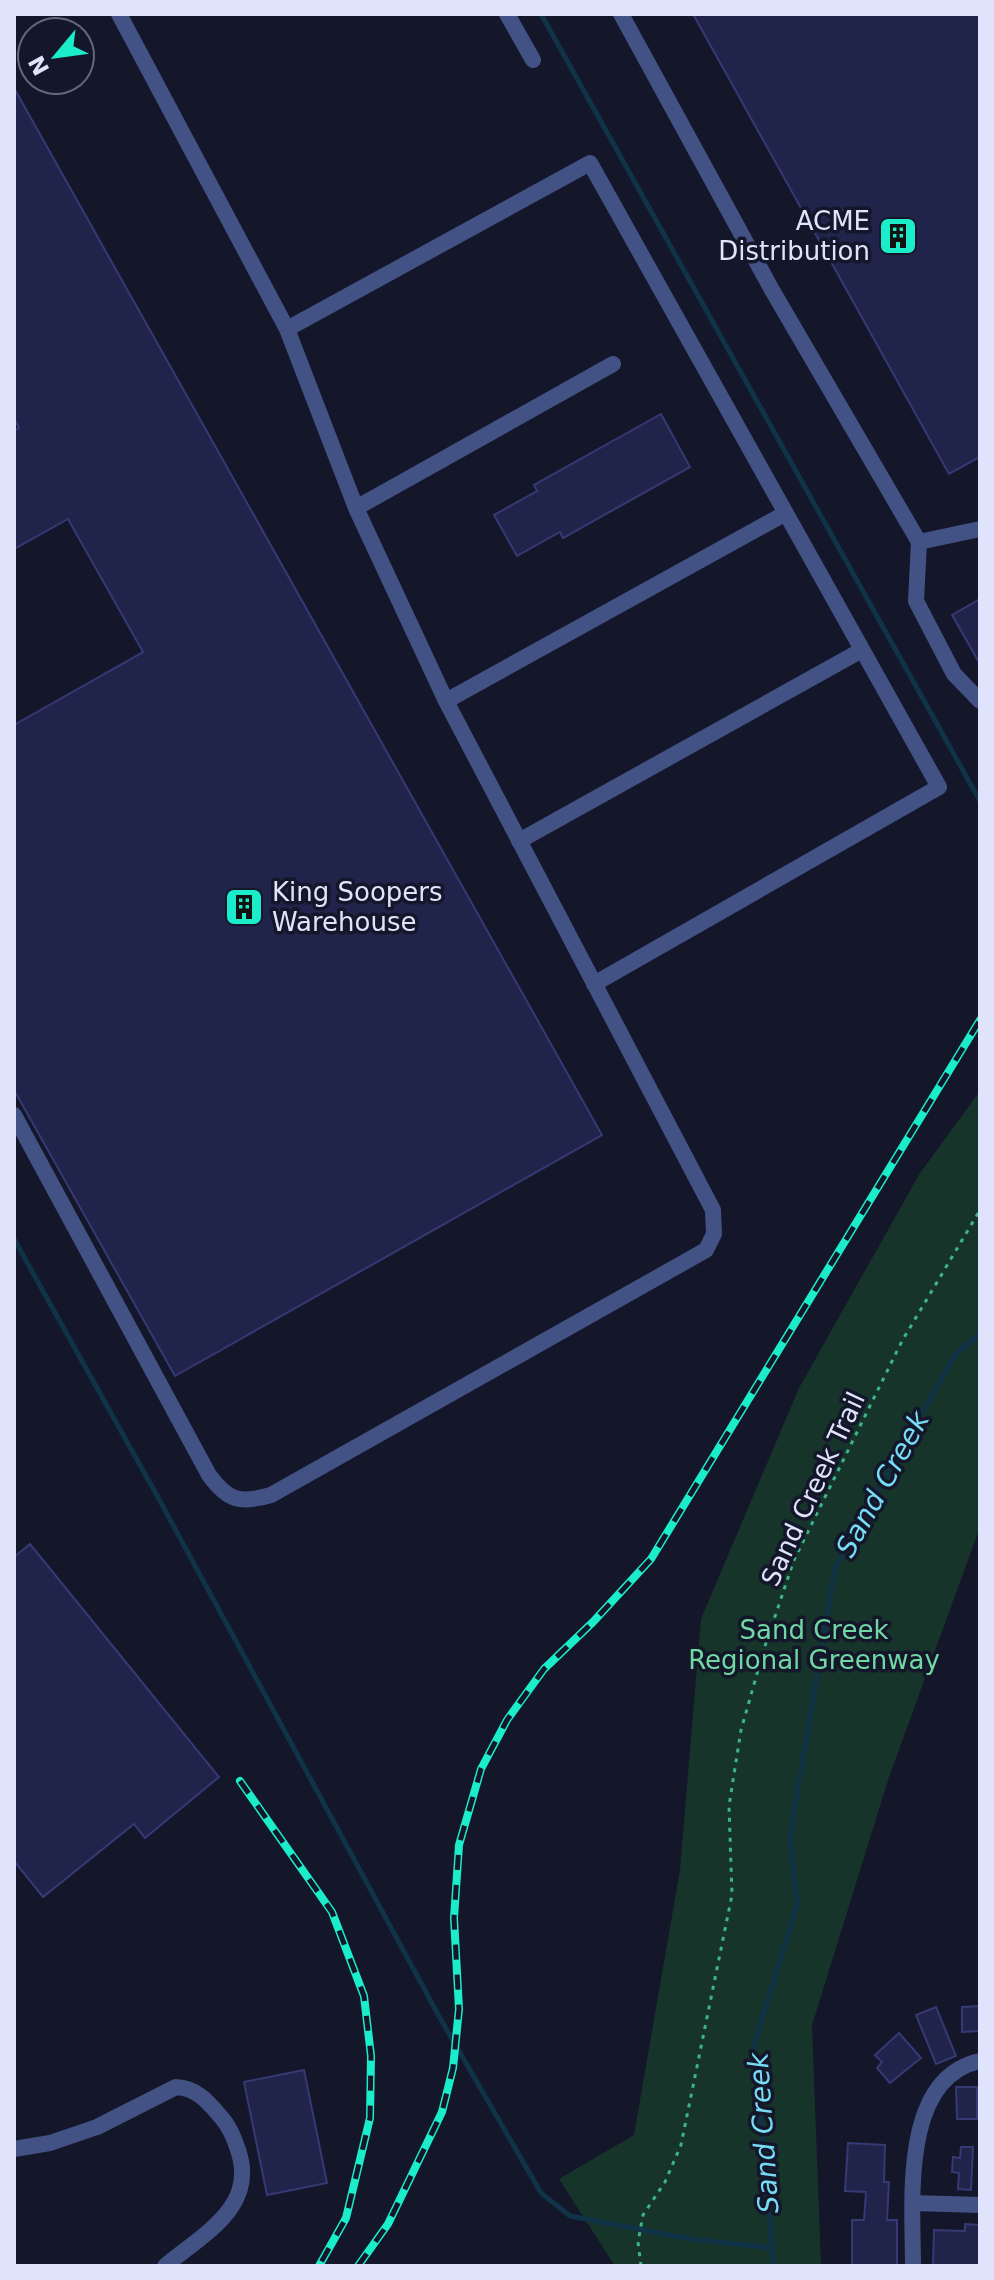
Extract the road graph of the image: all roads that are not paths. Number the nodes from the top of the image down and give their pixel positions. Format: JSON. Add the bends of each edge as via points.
{"nodes":[{"id":1,"x":119,"y":14,"type":"edge"},
{"id":2,"x":507,"y":14,"type":"edge"},
{"id":3,"x":621,"y":14,"type":"edge"},
{"id":4,"x":533,"y":60,"type":"dead end"},
{"id":5,"x":287,"y":329,"type":"junction"},
{"id":6,"x":613,"y":364,"type":"dead end"},
{"id":7,"x":356,"y":508,"type":"junction"},
{"id":8,"x":786,"y":513,"type":"junction"},
{"id":9,"x":980,"y":529,"type":"edge"},
{"id":10,"x":919,"y":542,"type":"junction"},
{"id":11,"x":862,"y":650,"type":"junction"},
{"id":12,"x":446,"y":701,"type":"junction"},
{"id":13,"x":980,"y":701,"type":"edge"},
{"id":14,"x":519,"y":841,"type":"junction"},
{"id":15,"x":594,"y":984,"type":"junction"},
{"id":16,"x":14,"y":1115,"type":"edge"},
{"id":17,"x":980,"y":2061,"type":"edge"},
{"id":18,"x":14,"y":2149,"type":"edge"},
{"id":19,"x":913,"y":2203,"type":"junction"},
{"id":20,"x":980,"y":2205,"type":"edge"},
{"id":21,"x":165,"y":2266,"type":"edge"},
{"id":22,"x":913,"y":2266,"type":"edge"}],
"edges":[{"from":1,"to":5,"type":"street"},
{"from":2,"to":4,"type":"street"},
{"from":3,"to":10,"type":"street","via":[[772,290]]},
{"from":5,"to":7,"type":"street"},
{"from":5,"to":8,"type":"street","via":[[590,163]]},
{"from":6,"to":7,"type":"street"},
{"from":7,"to":12,"type":"street"},
{"from":8,"to":11,"type":"street"},
{"from":8,"to":12,"type":"street"},
{"from":9,"to":10,"type":"street"},
{"from":10,"to":13,"type":"street","via":[[916,601],[954,674]]},
{"from":11,"to":14,"type":"street"},
{"from":11,"to":15,"type":"street","via":[[939,787]]},
{"from":12,"to":14,"type":"street"},
{"from":14,"to":15,"type":"street"},
{"from":15,"to":16,"type":"street","via":[[713,1210],[714,1234],[706,1250],[252,1501],[222,1493],[209,1475]]},
{"from":17,"to":19,"type":"street","via":[[949,2073],[931,2095],[919,2126]]},
{"from":18,"to":21,"type":"street","via":[[97,2127],[176,2087],[190,2088],[231,2127],[243,2187],[231,2211]]},
{"from":19,"to":20,"type":"street"},
{"from":19,"to":22,"type":"street"}]}
